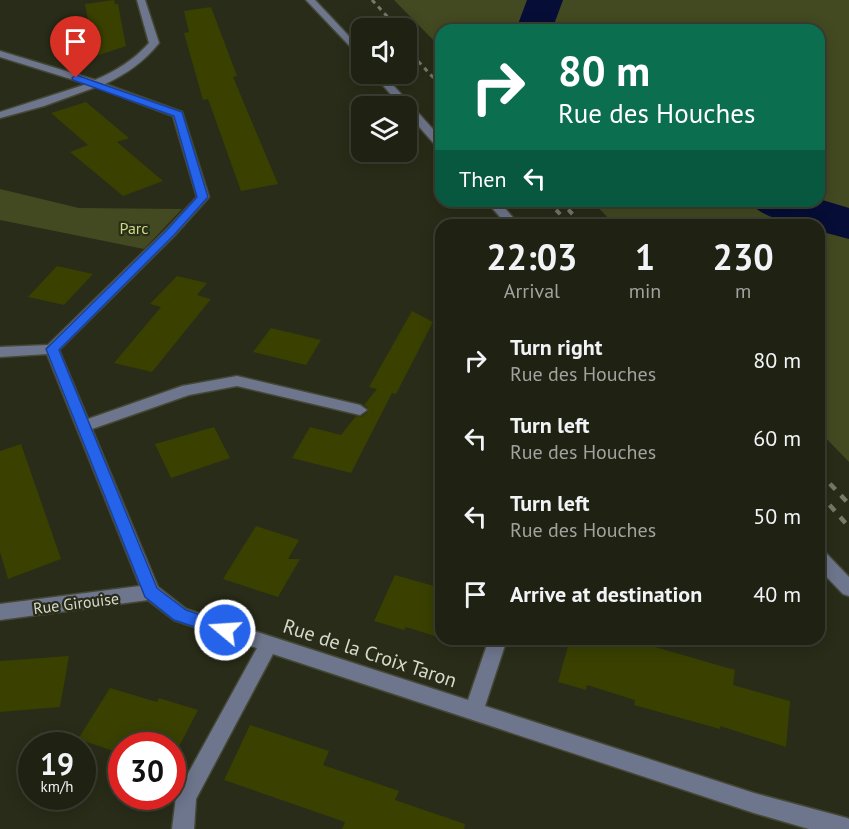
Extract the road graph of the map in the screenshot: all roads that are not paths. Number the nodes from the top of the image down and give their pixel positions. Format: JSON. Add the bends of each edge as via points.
{"nodes":[{"id":1,"x":141,"y":0,"type":"edge"},
{"id":2,"x":310,"y":0,"type":"edge"},
{"id":3,"x":351,"y":44,"type":"edge"},
{"id":4,"x":0,"y":54,"type":"edge"},
{"id":5,"x":97,"y":84,"type":"junction"},
{"id":6,"x":387,"y":84,"type":"edge"},
{"id":7,"x":2,"y":116,"type":"dead end"},
{"id":8,"x":435,"y":138,"type":"edge"},
{"id":9,"x":498,"y":207,"type":"edge"},
{"id":10,"x":508,"y":219,"type":"edge"},
{"id":11,"x":52,"y":349,"type":"junction"},
{"id":12,"x":0,"y":352,"type":"edge"},
{"id":13,"x":360,"y":410,"type":"dead end"},
{"id":14,"x":84,"y":426,"type":"junction"},
{"id":15,"x":825,"y":563,"type":"edge"},
{"id":16,"x":849,"y":589,"type":"edge"},
{"id":17,"x":151,"y":592,"type":"junction"},
{"id":18,"x":0,"y":612,"type":"edge"},
{"id":19,"x":269,"y":644,"type":"junction"},
{"id":20,"x":496,"y":645,"type":"edge"},
{"id":21,"x":474,"y":711,"type":"junction"},
{"id":22,"x":183,"y":829,"type":"edge"},
{"id":23,"x":847,"y":829,"type":"edge"}],
"edges":[{"from":1,"to":5,"type":"street","via":[[154,43],[147,54]]},
{"from":2,"to":3,"type":"street"},
{"from":4,"to":5,"type":"street"},
{"from":5,"to":7,"type":"street"},
{"from":5,"to":11,"type":"street","via":[[178,114],[203,197]]},
{"from":6,"to":8,"type":"street"},
{"from":9,"to":10,"type":"street"},
{"from":11,"to":12,"type":"street"},
{"from":11,"to":14,"type":"street","name":"Rue de la Croix Taron"},
{"from":13,"to":14,"type":"street","via":[[237,381],[188,390]]},
{"from":14,"to":17,"type":"street","name":"Rue de la Croix Taron"},
{"from":15,"to":16,"type":"street"},
{"from":17,"to":18,"type":"street","name":"Rue Girouise"},
{"from":17,"to":19,"type":"street","name":"Rue de la Croix Taron","via":[[180,615]]},
{"from":19,"to":21,"type":"street","name":"Rue de la Croix Taron"},
{"from":19,"to":22,"type":"street","via":[[186,797]]},
{"from":20,"to":21,"type":"street"},
{"from":21,"to":23,"type":"street","name":"Rue de la Croix Taron","via":[[754,803]]}]}
